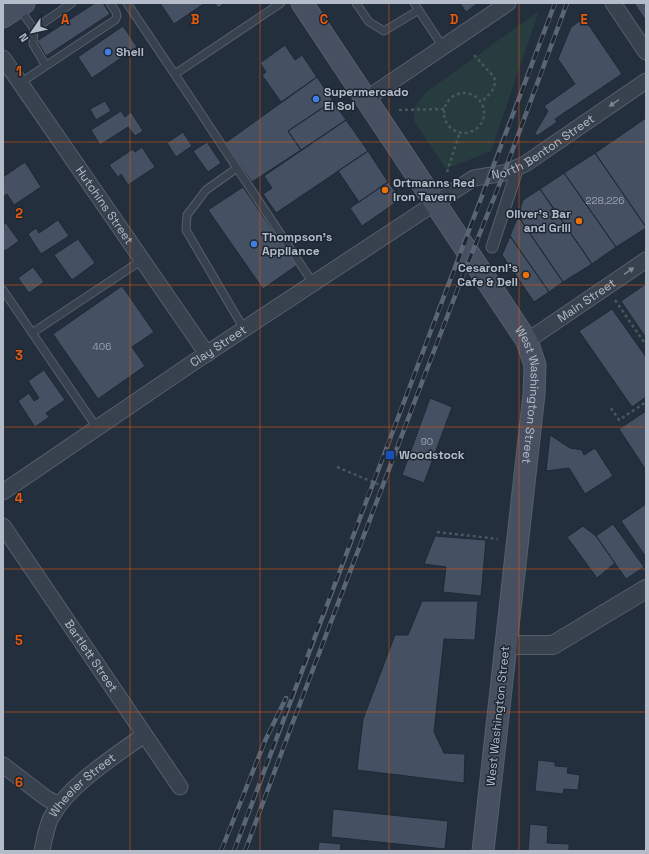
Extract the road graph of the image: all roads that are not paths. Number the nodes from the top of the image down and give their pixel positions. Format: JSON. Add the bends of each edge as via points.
{"nodes":[{"id":1,"x":72,"y":3,"type":"edge"},
{"id":2,"x":110,"y":3,"type":"edge"},
{"id":3,"x":127,"y":3,"type":"edge"},
{"id":4,"x":281,"y":3,"type":"edge"},
{"id":5,"x":302,"y":3,"type":"edge"},
{"id":6,"x":356,"y":3,"type":"edge"},
{"id":7,"x":414,"y":3,"type":"edge"},
{"id":8,"x":508,"y":3,"type":"edge"},
{"id":9,"x":613,"y":3,"type":"edge"},
{"id":10,"x":15,"y":9,"type":"edge"},
{"id":11,"x":418,"y":10,"type":"junction"},
{"id":12,"x":34,"y":29,"type":"junction"},
{"id":13,"x":444,"y":47,"type":"junction"},
{"id":14,"x":646,"y":52,"type":"edge"},
{"id":15,"x":3,"y":58,"type":"edge"},
{"id":16,"x":46,"y":66,"type":"junction"},
{"id":17,"x":175,"y":74,"type":"junction"},
{"id":18,"x":20,"y":83,"type":"junction"},
{"id":19,"x":644,"y":86,"type":"edge"},
{"id":20,"x":366,"y":99,"type":"junction"},
{"id":21,"x":518,"y":167,"type":"junction"},
{"id":22,"x":237,"y":168,"type":"junction"},
{"id":23,"x":435,"y":203,"type":"junction"},
{"id":24,"x":492,"y":247,"type":"dead end"},
{"id":25,"x":142,"y":260,"type":"junction"},
{"id":26,"x":646,"y":260,"type":"edge"},
{"id":27,"x":313,"y":283,"type":"junction"},
{"id":28,"x":3,"y":290,"type":"edge"},
{"id":29,"x":244,"y":329,"type":"junction"},
{"id":30,"x":32,"y":333,"type":"junction"},
{"id":31,"x":527,"y":341,"type":"junction"},
{"id":32,"x":207,"y":354,"type":"junction"},
{"id":33,"x":97,"y":428,"type":"junction"},
{"id":34,"x":3,"y":492,"type":"edge"},
{"id":35,"x":3,"y":526,"type":"edge"},
{"id":36,"x":646,"y":589,"type":"edge"},
{"id":37,"x":506,"y":644,"type":"junction"},
{"id":38,"x":144,"y":735,"type":"junction"},
{"id":39,"x":3,"y":765,"type":"edge"},
{"id":40,"x":180,"y":786,"type":"dead end"},
{"id":41,"x":59,"y":806,"type":"junction"},
{"id":42,"x":42,"y":851,"type":"edge"},
{"id":43,"x":483,"y":851,"type":"edge"}],
"edges":[{"from":1,"to":12,"type":"lane"},
{"from":2,"to":16,"type":"lane","via":[[116,12],[115,20]]},
{"from":3,"to":17,"type":"lane"},
{"from":4,"to":17,"type":"lane"},
{"from":5,"to":20,"type":"main road","name":"West Washington Street"},
{"from":6,"to":11,"type":"lane","via":[[369,22],[384,30]]},
{"from":7,"to":11,"type":"lane"},
{"from":8,"to":13,"type":"street"},
{"from":9,"to":14,"type":"street"},
{"from":10,"to":12,"type":"lane"},
{"from":11,"to":13,"type":"lane"},
{"from":12,"to":16,"type":"lane","via":[[33,44]]},
{"from":13,"to":20,"type":"street"},
{"from":15,"to":18,"type":"street","name":"Hutchins Street"},
{"from":16,"to":18,"type":"lane"},
{"from":17,"to":22,"type":"lane"},
{"from":18,"to":25,"type":"street","name":"Hutchins Street"},
{"from":19,"to":21,"type":"street","name":"North Benton Street","one_way":true},
{"from":20,"to":23,"type":"main road","name":"West Washington Street"},
{"from":21,"to":23,"type":"street","name":"North Benton Street","via":[[504,173],[474,178]]},
{"from":21,"to":24,"type":"street"},
{"from":22,"to":27,"type":"lane"},
{"from":22,"to":29,"type":"lane","via":[[206,190],[187,215],[186,230]]},
{"from":23,"to":27,"type":"street","name":"Clay Street"},
{"from":23,"to":31,"type":"main road","name":"West Washington Street"},
{"from":25,"to":30,"type":"lane"},
{"from":25,"to":32,"type":"street","name":"Hutchins Street"},
{"from":31,"to":26,"type":"street","name":"Main Street","one_way":true},
{"from":27,"to":29,"type":"street","name":"Clay Street"},
{"from":28,"to":30,"type":"lane"},
{"from":29,"to":32,"type":"street","name":"Clay Street"},
{"from":30,"to":33,"type":"lane"},
{"from":31,"to":37,"type":"main road","name":"West Washington Street","via":[[535,365],[534,394]]},
{"from":32,"to":33,"type":"street","name":"Clay Street"},
{"from":33,"to":34,"type":"street","name":"Clay Street"},
{"from":35,"to":38,"type":"street","name":"Bartlett Street"},
{"from":36,"to":37,"type":"street","via":[[554,645]]},
{"from":37,"to":43,"type":"main road","name":"West Washington Street"},
{"from":38,"to":40,"type":"street","name":"Bartlett Street"},
{"from":38,"to":41,"type":"street","name":"Wheeler Street","via":[[100,766]]},
{"from":39,"to":41,"type":"street"},
{"from":41,"to":42,"type":"street","name":"Wheeler Street","via":[[51,817]]}]}
